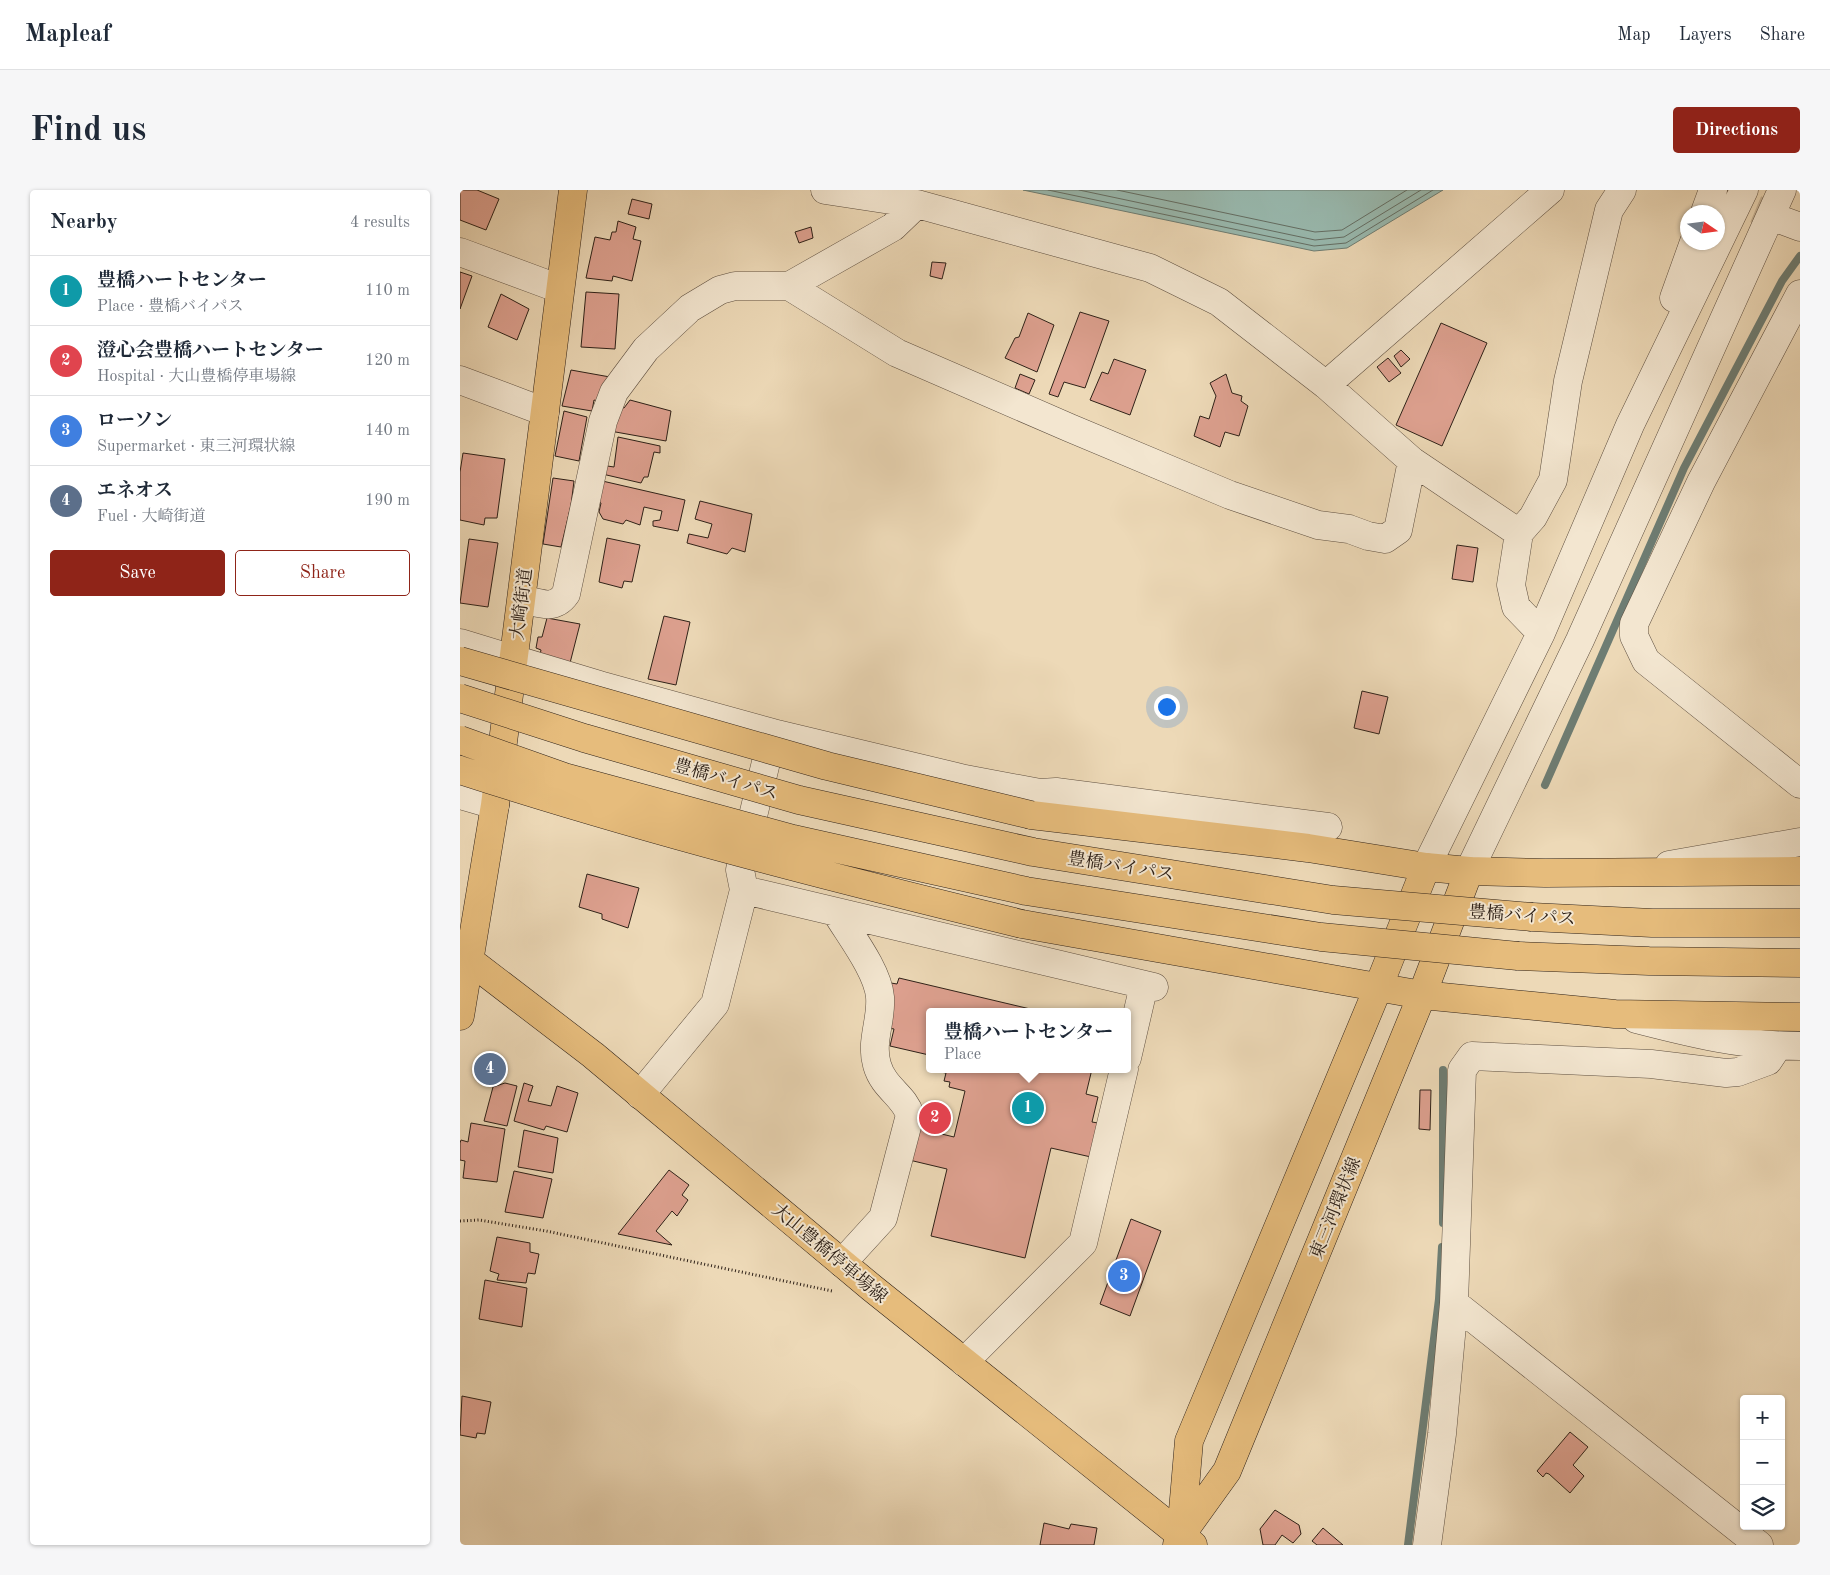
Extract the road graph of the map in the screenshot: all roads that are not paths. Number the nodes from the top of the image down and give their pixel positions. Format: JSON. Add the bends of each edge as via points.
{"nodes":[{"id":1,"x":573,"y":190,"type":"edge"},
{"id":2,"x":826,"y":190,"type":"edge"},
{"id":3,"x":1550,"y":190,"type":"edge"},
{"id":4,"x":1622,"y":190,"type":"edge"},
{"id":5,"x":1713,"y":190,"type":"edge"},
{"id":6,"x":1744,"y":190,"type":"edge"},
{"id":7,"x":1782,"y":190,"type":"edge"},
{"id":8,"x":917,"y":204,"type":"junction"},
{"id":9,"x":1708,"y":205,"type":"edge"},
{"id":10,"x":1691,"y":250,"type":"edge"},
{"id":11,"x":460,"y":252,"type":"edge"},
{"id":12,"x":789,"y":286,"type":"junction"},
{"id":13,"x":560,"y":289,"type":"junction"},
{"id":14,"x":1800,"y":294,"type":"edge"},
{"id":15,"x":460,"y":380,"type":"edge"},
{"id":16,"x":1326,"y":385,"type":"junction"},
{"id":17,"x":545,"y":412,"type":"junction"},
{"id":18,"x":1630,"y":425,"type":"junction"},
{"id":19,"x":1412,"y":461,"type":"junction"},
{"id":20,"x":1519,"y":534,"type":"junction"},
{"id":21,"x":522,"y":599,"type":"junction"},
{"id":22,"x":1542,"y":633,"type":"junction"},
{"id":23,"x":460,"y":643,"type":"edge"},
{"id":24,"x":460,"y":660,"type":"edge"},
{"id":25,"x":514,"y":660,"type":"junction"},
{"id":26,"x":460,"y":698,"type":"edge"},
{"id":27,"x":773,"y":733,"type":"junction"},
{"id":28,"x":460,"y":740,"type":"edge"},
{"id":29,"x":460,"y":770,"type":"edge"},
{"id":30,"x":1800,"y":784,"type":"edge"},
{"id":31,"x":460,"y":795,"type":"edge"},
{"id":32,"x":496,"y":806,"type":"junction"},
{"id":33,"x":1328,"y":827,"type":"dead end"},
{"id":34,"x":1800,"y":842,"type":"edge"},
{"id":35,"x":1426,"y":867,"type":"junction"},
{"id":36,"x":1469,"y":871,"type":"junction"},
{"id":37,"x":1800,"y":871,"type":"edge"},
{"id":38,"x":1641,"y":872,"type":"junction"},
{"id":39,"x":744,"y":890,"type":"junction"},
{"id":40,"x":836,"y":912,"type":"junction"},
{"id":41,"x":1800,"y":923,"type":"edge"},
{"id":42,"x":464,"y":960,"type":"edge"},
{"id":43,"x":1800,"y":963,"type":"edge"},
{"id":44,"x":1378,"y":988,"type":"junction"},
{"id":45,"x":1422,"y":995,"type":"junction"},
{"id":46,"x":1615,"y":1014,"type":"junction"},
{"id":47,"x":460,"y":1016,"type":"edge"},
{"id":48,"x":1800,"y":1017,"type":"edge"},
{"id":49,"x":1131,"y":1045,"type":"edge"},
{"id":50,"x":1789,"y":1046,"type":"edge"},
{"id":51,"x":1123,"y":1073,"type":"edge"},
{"id":52,"x":640,"y":1095,"type":"junction"},
{"id":53,"x":842,"y":1264,"type":"junction"},
{"id":54,"x":1454,"y":1303,"type":"junction"},
{"id":55,"x":964,"y":1362,"type":"junction"},
{"id":56,"x":1183,"y":1542,"type":"edge"},
{"id":57,"x":1427,"y":1545,"type":"edge"},
{"id":58,"x":1759,"y":1545,"type":"edge"}],
"edges":[{"from":1,"to":13,"type":"main road","name":"大崎街道"},
{"from":2,"to":8,"type":"street"},
{"from":3,"to":16,"type":"street"},
{"from":4,"to":20,"type":"street","via":[[1609,210],[1568,381],[1554,480],[1533,517]]},
{"from":5,"to":9,"type":"street"},
{"from":6,"to":18,"type":"street"},
{"from":7,"to":36,"type":"street","via":[[1580,640]]},
{"from":8,"to":12,"type":"street","via":[[893,227]]},
{"from":8,"to":16,"type":"street","via":[[1150,268],[1219,302]]},
{"from":10,"to":18,"type":"street"},
{"from":11,"to":13,"type":"street"},
{"from":12,"to":19,"type":"street","via":[[897,353],[1230,495],[1318,525],[1349,528],[1385,539],[1398,530]]},
{"from":12,"to":21,"type":"street","via":[[735,286],[720,290],[690,308],[646,349],[614,392],[603,421],[566,594],[559,603],[548,606]]},
{"from":13,"to":17,"type":"main road","name":"大崎街道"},
{"from":14,"to":30,"type":"street","via":[[1701,482],[1634,624],[1634,636],[1646,661]]},
{"from":15,"to":17,"type":"street"},
{"from":16,"to":19,"type":"street"},
{"from":17,"to":21,"type":"main road","name":"大崎街道"},
{"from":18,"to":22,"type":"street"},
{"from":19,"to":20,"type":"street"},
{"from":20,"to":22,"type":"street","via":[[1511,585],[1514,599],[1516,607]]},
{"from":21,"to":25,"type":"main road","name":"大崎街道"},
{"from":22,"to":35,"type":"street"},
{"from":23,"to":25,"type":"street"},
{"from":24,"to":35,"type":"main road","bridge":true,"via":[[827,766],[1031,815],[1308,848]]},
{"from":25,"to":27,"type":"street"},
{"from":25,"to":32,"type":"main road","name":"大崎街道"},
{"from":26,"to":41,"type":"main road","name":"豊橋バイパス","bridge":true,"via":[[584,738],[799,800],[1033,852],[1333,900],[1532,917],[1652,923]]},
{"from":27,"to":33,"type":"street","via":[[965,779],[1040,793],[1056,792]]},
{"from":27,"to":39,"type":"street","via":[[740,870]]},
{"from":28,"to":43,"type":"main road","bridge":true,"via":[[564,776],[792,839],[1026,891],[1321,937],[1518,956]]},
{"from":29,"to":44,"type":"main road","bridge":true,"via":[[549,799],[826,876],[1022,924]]},
{"from":31,"to":32,"type":"street"},
{"from":32,"to":42,"type":"main road","name":"大崎街道"},
{"from":34,"to":38,"type":"street"},
{"from":35,"to":36,"type":"main road"},
{"from":35,"to":44,"type":"main road"},
{"from":36,"to":38,"type":"main road"},
{"from":36,"to":45,"type":"main road","name":"東三河環状線"},
{"from":37,"to":38,"type":"main road"},
{"from":39,"to":40,"type":"street"},
{"from":39,"to":52,"type":"street","via":[[715,1004]]},
{"from":40,"to":49,"type":"street","via":[[1149,986]]},
{"from":40,"to":53,"type":"street","via":[[878,985],[880,1003],[873,1046],[887,1087],[908,1108],[910,1115],[883,1218]]},
{"from":42,"to":47,"type":"main road","name":"大崎街道"},
{"from":42,"to":52,"type":"main road","name":"大山豊橋停車場線"},
{"from":44,"to":45,"type":"main road"},
{"from":44,"to":56,"type":"main road","via":[[1189,1441]]},
{"from":45,"to":46,"type":"main road"},
{"from":45,"to":56,"type":"main road","name":"東三河環状線","via":[[1227,1470]]},
{"from":46,"to":48,"type":"main road"},
{"from":46,"to":50,"type":"street","via":[[1691,1034],[1742,1043]]},
{"from":50,"to":54,"type":"street","via":[[1768,1062],[1726,1074],[1651,1064],[1472,1056],[1462,1070]]},
{"from":51,"to":55,"type":"street","via":[[1083,1243]]},
{"from":52,"to":53,"type":"main road","name":"大山豊橋停車場線"},
{"from":53,"to":55,"type":"main road","name":"大山豊橋停車場線"},
{"from":54,"to":57,"type":"street","via":[[1442,1434]]},
{"from":54,"to":58,"type":"street"},
{"from":55,"to":56,"type":"main road","name":"大山豊橋停車場線"}]}
